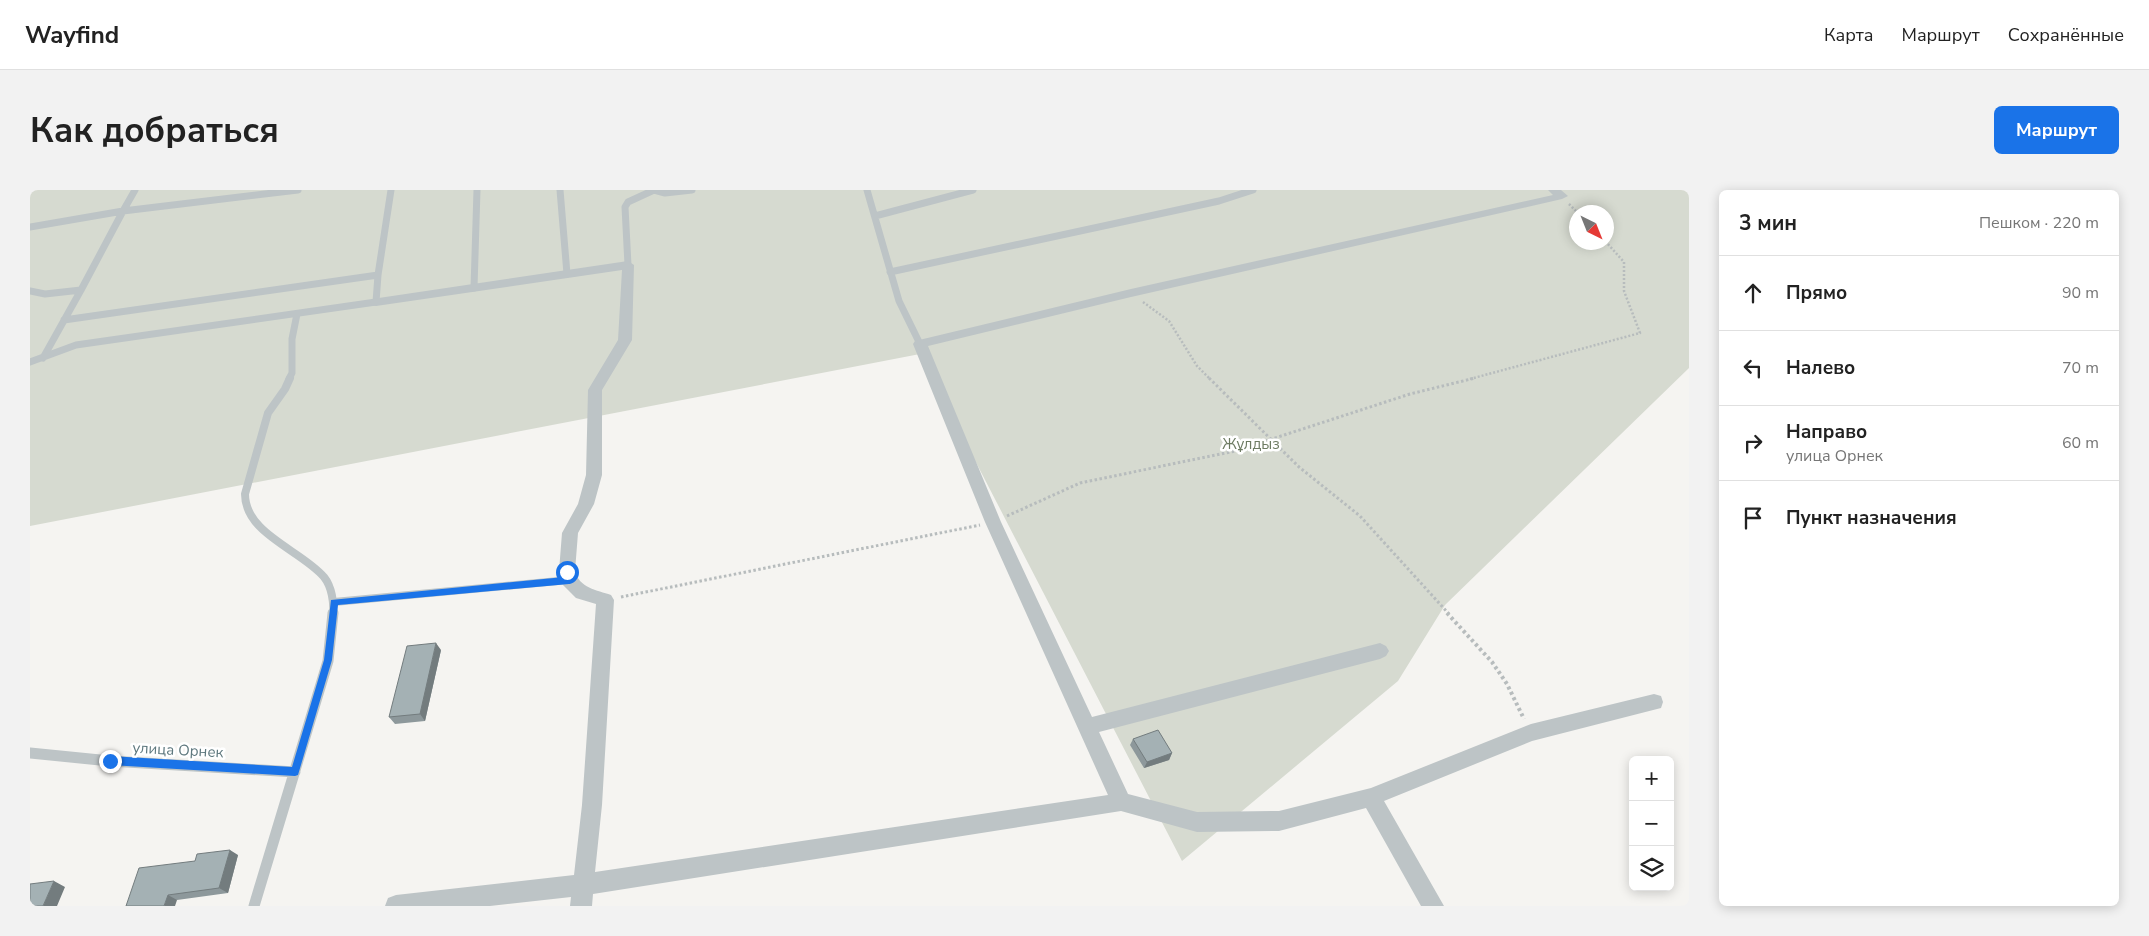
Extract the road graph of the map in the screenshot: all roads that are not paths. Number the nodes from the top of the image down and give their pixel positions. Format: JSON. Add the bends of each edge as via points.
{"nodes":[{"id":1,"x":135,"y":190,"type":"edge"},
{"id":2,"x":298,"y":190,"type":"edge"},
{"id":3,"x":391,"y":190,"type":"edge"},
{"id":4,"x":477,"y":190,"type":"edge"},
{"id":5,"x":560,"y":190,"type":"edge"},
{"id":6,"x":654,"y":190,"type":"edge"},
{"id":7,"x":692,"y":190,"type":"edge"},
{"id":8,"x":867,"y":190,"type":"edge"},
{"id":9,"x":973,"y":190,"type":"edge"},
{"id":10,"x":1253,"y":190,"type":"edge"},
{"id":11,"x":1554,"y":190,"type":"edge"},
{"id":12,"x":124,"y":211,"type":"junction"},
{"id":13,"x":875,"y":216,"type":"junction"},
{"id":14,"x":30,"y":227,"type":"edge"},
{"id":15,"x":628,"y":265,"type":"junction"},
{"id":16,"x":890,"y":272,"type":"junction"},
{"id":17,"x":567,"y":274,"type":"junction"},
{"id":18,"x":378,"y":275,"type":"junction"},
{"id":19,"x":474,"y":288,"type":"junction"},
{"id":20,"x":81,"y":290,"type":"junction"},
{"id":21,"x":30,"y":291,"type":"edge"},
{"id":22,"x":376,"y":302,"type":"junction"},
{"id":23,"x":297,"y":314,"type":"junction"},
{"id":24,"x":64,"y":320,"type":"junction"},
{"id":25,"x":920,"y":344,"type":"junction"},
{"id":26,"x":43,"y":358,"type":"junction"},
{"id":27,"x":30,"y":362,"type":"edge"},
{"id":28,"x":569,"y":580,"type":"junction"},
{"id":29,"x":334,"y":602,"type":"junction"},
{"id":30,"x":1380,"y":650,"type":"dead end"},
{"id":31,"x":1654,"y":702,"type":"dead end"},
{"id":32,"x":1087,"y":727,"type":"junction"},
{"id":33,"x":30,"y":752,"type":"edge"},
{"id":34,"x":295,"y":772,"type":"junction"},
{"id":35,"x":1372,"y":797,"type":"junction"},
{"id":36,"x":1121,"y":802,"type":"junction"},
{"id":37,"x":582,"y":884,"type":"junction"},
{"id":38,"x":254,"y":906,"type":"edge"},
{"id":39,"x":396,"y":906,"type":"edge"},
{"id":40,"x":581,"y":906,"type":"edge"},
{"id":41,"x":1433,"y":906,"type":"edge"}],
"edges":[{"from":1,"to":12,"type":"lane"},
{"from":2,"to":12,"type":"lane"},
{"from":3,"to":18,"type":"lane"},
{"from":4,"to":19,"type":"lane"},
{"from":5,"to":17,"type":"lane"},
{"from":6,"to":7,"type":"lane","via":[[665,193]]},
{"from":6,"to":15,"type":"lane","via":[[628,202],[625,207]]},
{"from":8,"to":13,"type":"lane"},
{"from":9,"to":13,"type":"lane"},
{"from":10,"to":16,"type":"lane","via":[[1219,201]]},
{"from":11,"to":25,"type":"street","via":[[1562,196]]},
{"from":12,"to":14,"type":"lane"},
{"from":12,"to":20,"type":"lane"},
{"from":13,"to":16,"type":"lane"},
{"from":15,"to":17,"type":"street"},
{"from":15,"to":28,"type":"street","via":[[625,340],[595,390],[594,476],[586,504],[570,533]]},
{"from":16,"to":25,"type":"lane","via":[[898,301]]},
{"from":17,"to":19,"type":"street"},
{"from":18,"to":22,"type":"lane"},
{"from":18,"to":24,"type":"lane"},
{"from":19,"to":22,"type":"street"},
{"from":20,"to":21,"type":"lane","via":[[46,294]]},
{"from":20,"to":24,"type":"lane"},
{"from":22,"to":23,"type":"lane"},
{"from":23,"to":26,"type":"lane","via":[[76,345]]},
{"from":23,"to":29,"type":"lane","via":[[292,373],[268,413],[245,494],[245,505],[254,522],[325,578]]},
{"from":24,"to":26,"type":"lane"},
{"from":25,"to":32,"type":"street","via":[[993,522]]},
{"from":26,"to":27,"type":"lane"},
{"from":28,"to":29,"type":"lane"},
{"from":28,"to":37,"type":"street","via":[[582,593],[605,600],[592,805]]},
{"from":29,"to":34,"type":"lane","via":[[328,660]]},
{"from":30,"to":32,"type":"street"},
{"from":31,"to":35,"type":"street","via":[[1531,733]]},
{"from":32,"to":36,"type":"street"},
{"from":33,"to":34,"type":"lane","name":"улица Орнек","via":[[110,761]]},
{"from":34,"to":38,"type":"lane"},
{"from":35,"to":36,"type":"street","via":[[1279,821],[1196,822]]},
{"from":35,"to":41,"type":"street"},
{"from":36,"to":37,"type":"street"},
{"from":37,"to":39,"type":"street"},
{"from":37,"to":40,"type":"street"}]}
